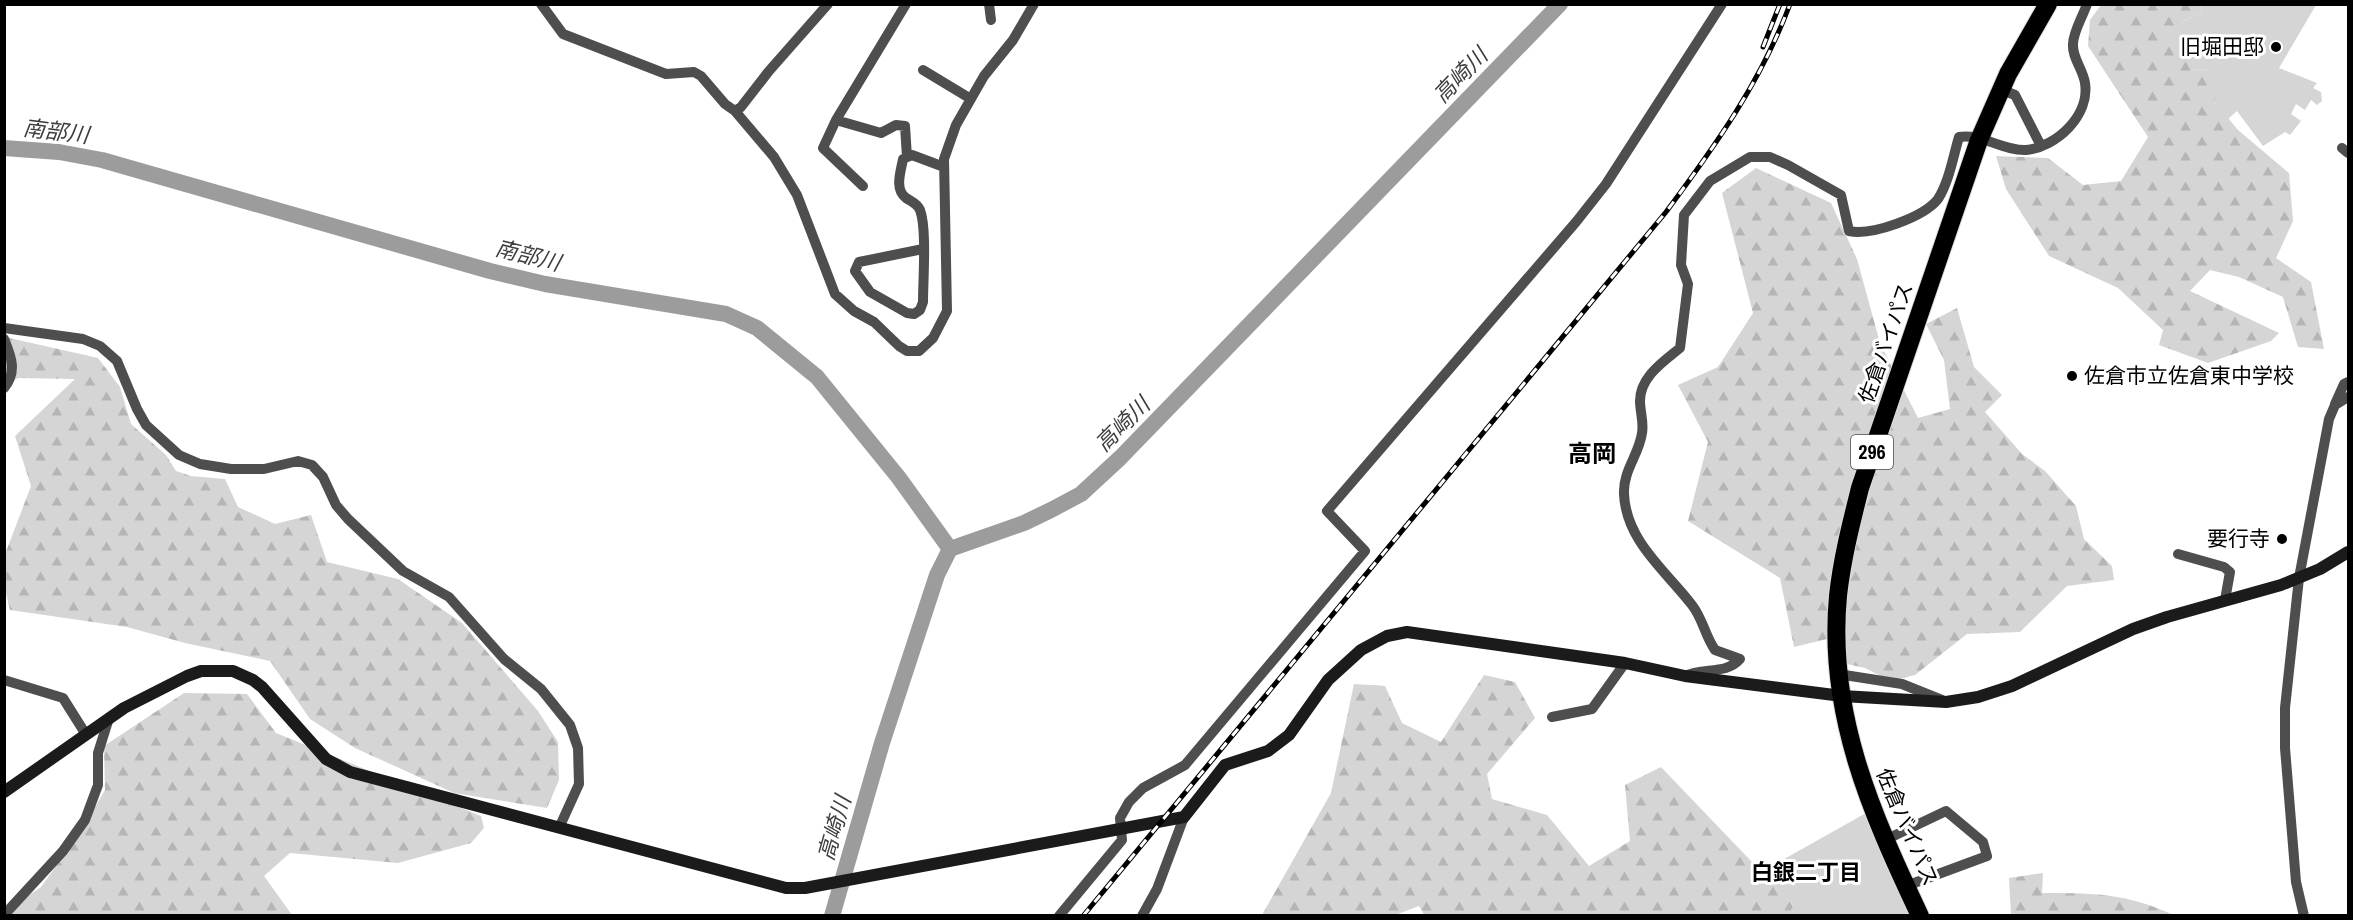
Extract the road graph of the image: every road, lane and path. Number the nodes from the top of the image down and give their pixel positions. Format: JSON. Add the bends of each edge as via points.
{"nodes":[{"id":1,"x":541,"y":4,"type":"edge"},
{"id":2,"x":828,"y":4,"type":"edge"},
{"id":3,"x":906,"y":4,"type":"edge"},
{"id":4,"x":989,"y":4,"type":"edge"},
{"id":5,"x":1034,"y":4,"type":"edge"},
{"id":6,"x":1722,"y":4,"type":"edge"},
{"id":7,"x":2048,"y":4,"type":"edge"},
{"id":8,"x":2087,"y":4,"type":"edge"},
{"id":9,"x":991,"y":20,"type":"dead end"},
{"id":10,"x":923,"y":70,"type":"dead end"},
{"id":11,"x":2000,"y":89,"type":"junction"},
{"id":12,"x":971,"y":99,"type":"junction"},
{"id":13,"x":735,"y":111,"type":"junction"},
{"id":14,"x":836,"y":120,"type":"junction"},
{"id":15,"x":1979,"y":140,"type":"junction"},
{"id":16,"x":2041,"y":146,"type":"junction"},
{"id":17,"x":907,"y":157,"type":"junction"},
{"id":18,"x":944,"y":167,"type":"junction"},
{"id":19,"x":863,"y":186,"type":"dead end"},
{"id":20,"x":923,"y":249,"type":"junction"},
{"id":21,"x":4,"y":328,"type":"edge"},
{"id":22,"x":4,"y":339,"type":"edge"},
{"id":23,"x":2349,"y":382,"type":"edge"},
{"id":24,"x":4,"y":388,"type":"edge"},
{"id":25,"x":2349,"y":398,"type":"edge"},
{"id":26,"x":2335,"y":405,"type":"junction"},
{"id":27,"x":2349,"y":552,"type":"edge"},
{"id":28,"x":2178,"y":554,"type":"dead end"},
{"id":29,"x":2299,"y":578,"type":"junction"},
{"id":30,"x":2225,"y":600,"type":"junction"},
{"id":31,"x":1625,"y":663,"type":"junction"},
{"id":32,"x":1838,"y":674,"type":"junction"},
{"id":33,"x":1685,"y":676,"type":"junction"},
{"id":34,"x":4,"y":680,"type":"edge"},
{"id":35,"x":1842,"y":696,"type":"junction"},
{"id":36,"x":1946,"y":702,"type":"junction"},
{"id":37,"x":1552,"y":717,"type":"dead end"},
{"id":38,"x":109,"y":718,"type":"junction"},
{"id":39,"x":85,"y":734,"type":"junction"},
{"id":40,"x":4,"y":792,"type":"edge"},
{"id":41,"x":1184,"y":817,"type":"junction"},
{"id":42,"x":559,"y":828,"type":"junction"},
{"id":43,"x":1122,"y":829,"type":"junction"},
{"id":44,"x":1885,"y":840,"type":"junction"},
{"id":45,"x":1906,"y":886,"type":"junction"},
{"id":46,"x":4,"y":915,"type":"edge"},
{"id":47,"x":1059,"y":915,"type":"edge"},
{"id":48,"x":1142,"y":915,"type":"edge"},
{"id":49,"x":1920,"y":915,"type":"edge"},
{"id":50,"x":2304,"y":915,"type":"edge"}],
"edges":[{"from":1,"to":13,"type":"street","via":[[563,34],[666,74],[694,72]]},
{"from":2,"to":13,"type":"street"},
{"from":3,"to":14,"type":"street"},
{"from":4,"to":9,"type":"street"},
{"from":5,"to":12,"type":"street"},
{"from":6,"to":43,"type":"street","via":[[1606,184],[1327,511],[1365,551],[1185,765],[1143,788],[1129,802],[1120,818]]},
{"from":7,"to":11,"type":"highway","name":"佐倉バイパス","number":"296"},
{"from":8,"to":16,"type":"street","via":[[2072,43],[2086,85],[2085,100],[2071,126]]},
{"from":10,"to":12,"type":"street"},
{"from":11,"to":15,"type":"highway","name":"佐倉バイパス","number":"296"},
{"from":11,"to":16,"type":"street","via":[[2015,95]]},
{"from":12,"to":18,"type":"street","via":[[956,125]]},
{"from":13,"to":18,"type":"street","via":[[774,157],[797,195],[835,294],[907,351],[919,351],[933,339],[947,311]]},
{"from":14,"to":17,"type":"street","via":[[881,133],[896,125],[905,126]]},
{"from":14,"to":19,"type":"street","via":[[824,148]]},
{"from":15,"to":16,"type":"street","via":[[2013,149]]},
{"from":15,"to":32,"type":"highway","name":"佐倉バイパス","number":"296","via":[[1860,488],[1846,541],[1838,597]]},
{"from":15,"to":33,"type":"street","via":[[1959,137],[1937,200],[1897,224],[1875,231],[1850,231],[1841,195],[1770,157],[1750,157],[1710,181],[1684,215],[1681,265],[1688,284],[1680,348],[1643,384],[1643,432],[1626,472],[1624,494],[1628,516],[1646,552],[1692,605],[1715,650],[1740,659],[1720,670],[1697,670]]},
{"from":17,"to":18,"type":"street","via":[[912,154]]},
{"from":17,"to":20,"type":"street","via":[[903,159],[899,186],[920,211]]},
{"from":20,"to":20,"type":"street","via":[[923,302],[914,314],[870,292],[855,271],[859,262]]},
{"from":21,"to":42,"type":"street","via":[[83,339],[100,346],[117,361],[146,425],[179,455],[200,464],[231,469],[264,469],[298,461],[312,465],[348,519],[403,571],[449,597],[504,659],[542,689],[570,725],[578,748],[579,784]]},
{"from":22,"to":24,"type":"street","via":[[13,363],[12,378]]},
{"from":23,"to":26,"type":"street","via":[[2344,384]]},
{"from":25,"to":26,"type":"street"},
{"from":26,"to":29,"type":"street","via":[[2329,419]]},
{"from":27,"to":29,"type":"street"},
{"from":28,"to":30,"type":"street","via":[[2230,572]]},
{"from":29,"to":30,"type":"street"},
{"from":29,"to":50,"type":"street","via":[[2285,708],[2285,748],[2296,882]]},
{"from":30,"to":36,"type":"street","via":[[2133,630],[2012,686]]},
{"from":31,"to":33,"type":"street"},
{"from":31,"to":37,"type":"street","via":[[1592,709]]},
{"from":31,"to":41,"type":"street","via":[[1407,632],[1387,636],[1360,650],[1328,680],[1289,735],[1268,751],[1225,765]]},
{"from":32,"to":35,"type":"highway","name":"佐倉バイパス","number":"296"},
{"from":32,"to":36,"type":"street","via":[[1902,684]]},
{"from":33,"to":35,"type":"street"},
{"from":34,"to":39,"type":"street","via":[[63,698]]},
{"from":35,"to":36,"type":"street"},
{"from":35,"to":44,"type":"highway","name":"佐倉バイパス","number":"296","via":[[1848,738],[1872,813]]},
{"from":38,"to":39,"type":"street"},
{"from":38,"to":42,"type":"street","via":[[187,676],[201,671],[233,671],[262,687],[326,759],[338,767]]},
{"from":38,"to":46,"type":"street","via":[[98,753],[98,785],[85,820],[63,851]]},
{"from":39,"to":40,"type":"street"},
{"from":41,"to":43,"type":"street"},
{"from":41,"to":48,"type":"street"},
{"from":42,"to":43,"type":"street","via":[[786,888],[805,888]]},
{"from":43,"to":47,"type":"street","via":[[1122,840]]},
{"from":44,"to":45,"type":"highway","name":"佐倉バイパス","number":"296"},
{"from":44,"to":45,"type":"street","via":[[1946,811],[1983,842],[1987,856]]},
{"from":45,"to":49,"type":"highway","name":"佐倉バイパス","number":"296"}]}
